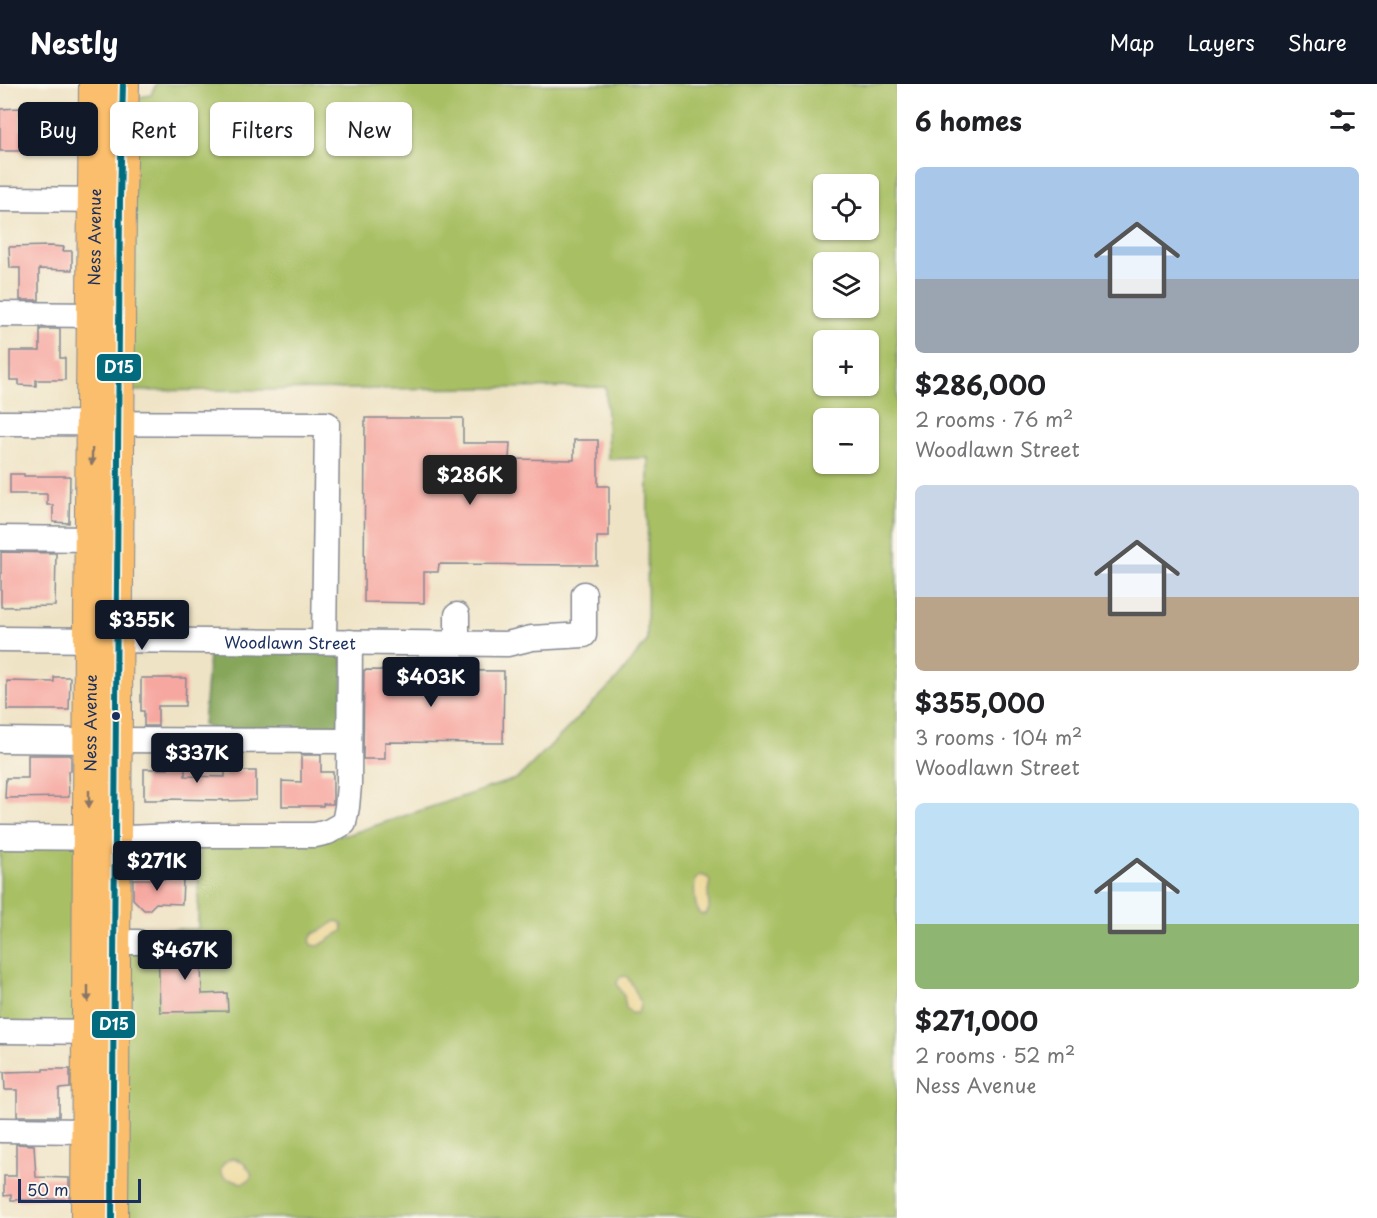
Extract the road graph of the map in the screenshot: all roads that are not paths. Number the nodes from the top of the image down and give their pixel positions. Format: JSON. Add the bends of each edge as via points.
{"nodes":[{"id":1,"x":95,"y":84,"type":"edge"},
{"id":2,"x":123,"y":84,"type":"edge"},
{"id":3,"x":0,"y":199,"type":"edge"},
{"id":4,"x":107,"y":200,"type":"junction"},
{"id":5,"x":0,"y":314,"type":"edge"},
{"id":6,"x":93,"y":315,"type":"junction"},
{"id":7,"x":0,"y":423,"type":"edge"},
{"id":8,"x":105,"y":424,"type":"junction"},
{"id":9,"x":0,"y":538,"type":"edge"},
{"id":10,"x":91,"y":539,"type":"junction"},
{"id":11,"x":584,"y":594,"type":"dead end"},
{"id":12,"x":457,"y":615,"type":"dead end"},
{"id":13,"x":0,"y":639,"type":"edge"},
{"id":14,"x":104,"y":640,"type":"junction"},
{"id":15,"x":324,"y":641,"type":"junction"},
{"id":16,"x":350,"y":642,"type":"junction"},
{"id":17,"x":457,"y":642,"type":"junction"},
{"id":18,"x":0,"y":740,"type":"edge"},
{"id":19,"x":103,"y":740,"type":"junction"},
{"id":20,"x":349,"y":741,"type":"junction"},
{"id":21,"x":0,"y":837,"type":"edge"},
{"id":22,"x":102,"y":837,"type":"junction"},
{"id":23,"x":0,"y":1031,"type":"edge"},
{"id":24,"x":101,"y":1032,"type":"junction"},
{"id":25,"x":0,"y":1130,"type":"edge"},
{"id":26,"x":88,"y":1131,"type":"junction"},
{"id":27,"x":87,"y":1218,"type":"edge"},
{"id":28,"x":112,"y":1218,"type":"edge"}],
"edges":[{"from":1,"to":4,"type":"main road","name":"Ness Avenue"},
{"from":2,"to":4,"type":"main road","name":"Ness Avenue"},
{"from":3,"to":4,"type":"street"},
{"from":4,"to":6,"type":"main road","name":"Ness Avenue"},
{"from":4,"to":8,"type":"main road","name":"Ness Avenue"},
{"from":5,"to":6,"type":"street"},
{"from":6,"to":8,"type":"main road","name":"Ness Avenue"},
{"from":7,"to":8,"type":"street"},
{"from":8,"to":10,"type":"main road","name":"Ness Avenue","one_way":true},
{"from":8,"to":14,"type":"main road","name":"Ness Avenue"},
{"from":8,"to":15,"type":"street","via":[[327,424]]},
{"from":9,"to":10,"type":"street"},
{"from":10,"to":14,"type":"main road","name":"Ness Avenue"},
{"from":11,"to":17,"type":"street","name":"Woodlawn Street","via":[[584,634],[507,644]]},
{"from":12,"to":17,"type":"street"},
{"from":13,"to":14,"type":"street","name":"Woodlawn Street"},
{"from":14,"to":15,"type":"street","name":"Woodlawn Street"},
{"from":14,"to":19,"type":"main road","name":"Ness Avenue"},
{"from":15,"to":16,"type":"street","name":"Woodlawn Street"},
{"from":16,"to":17,"type":"street","name":"Woodlawn Street"},
{"from":16,"to":20,"type":"street"},
{"from":18,"to":19,"type":"street"},
{"from":19,"to":20,"type":"street"},
{"from":19,"to":22,"type":"main road","name":"Ness Avenue"},
{"from":20,"to":22,"type":"street","via":[[344,823],[328,832]]},
{"from":21,"to":22,"type":"street"},
{"from":22,"to":24,"type":"main road","name":"Ness Avenue","one_way":true},
{"from":22,"to":24,"type":"main road","name":"Ness Avenue","via":[[126,942]]},
{"from":23,"to":24,"type":"street"},
{"from":24,"to":26,"type":"main road","name":"Ness Avenue"},
{"from":24,"to":28,"type":"main road","name":"Ness Avenue"},
{"from":25,"to":26,"type":"street"},
{"from":26,"to":27,"type":"main road","name":"Ness Avenue"}]}
